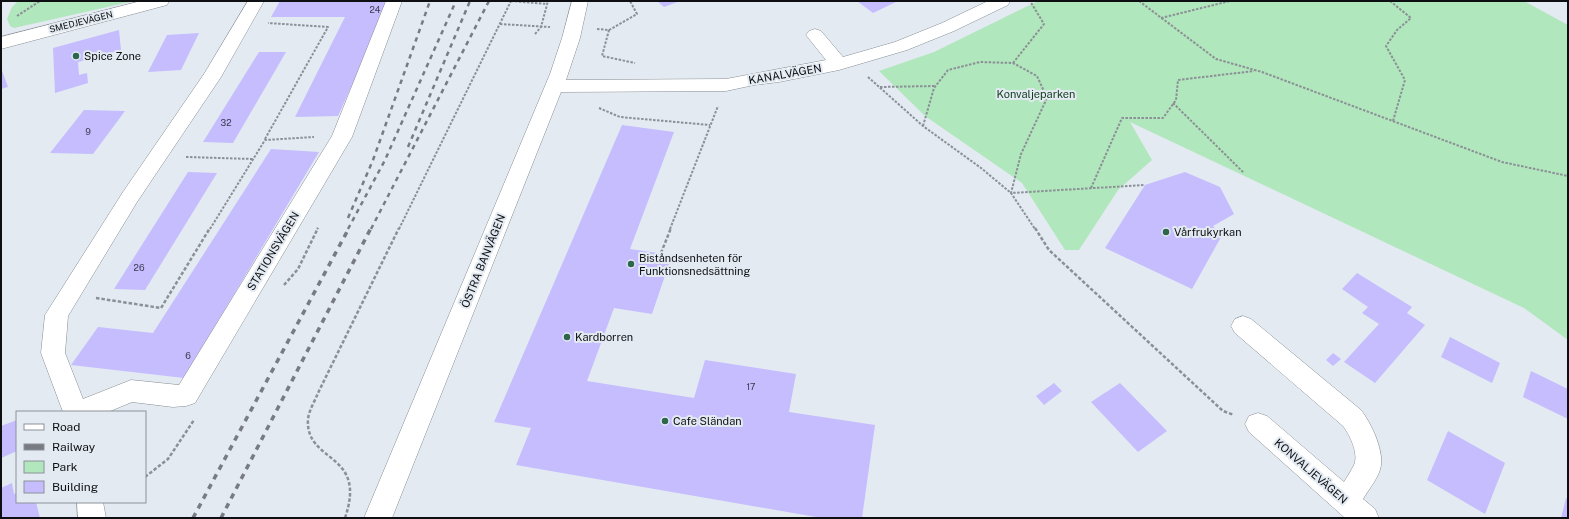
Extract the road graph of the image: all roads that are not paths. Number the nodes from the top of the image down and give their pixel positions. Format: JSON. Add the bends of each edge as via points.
{"nodes":[{"id":1,"x":161,"y":1,"type":"edge"},
{"id":2,"x":256,"y":1,"type":"edge"},
{"id":3,"x":394,"y":1,"type":"edge"},
{"id":4,"x":580,"y":1,"type":"edge"},
{"id":5,"x":1002,"y":1,"type":"edge"},
{"id":6,"x":973,"y":6,"type":"edge"},
{"id":7,"x":815,"y":35,"type":"dead end"},
{"id":8,"x":4,"y":38,"type":"edge"},
{"id":9,"x":847,"y":62,"type":"junction"},
{"id":10,"x":555,"y":86,"type":"junction"},
{"id":11,"x":1243,"y":326,"type":"dead end"},
{"id":12,"x":76,"y":411,"type":"edge"},
{"id":13,"x":82,"y":411,"type":"edge"},
{"id":14,"x":1258,"y":424,"type":"road end"},
{"id":15,"x":90,"y":503,"type":"edge"},
{"id":16,"x":1356,"y":510,"type":"edge"},
{"id":17,"x":92,"y":518,"type":"edge"},
{"id":18,"x":378,"y":518,"type":"edge"}],
"edges":[{"from":1,"to":8,"type":"street","name":"SMEDJEVÄGEN"},
{"from":2,"to":12,"type":"street","via":[[212,77],[130,197],[57,315],[53,353]]},
{"from":3,"to":13,"type":"street","name":"STATIONSVÄGEN","via":[[342,137],[186,395],[131,391]]},
{"from":4,"to":10,"type":"street","name":"ÖSTRA BANVÄGEN"},
{"from":5,"to":6,"type":"street","name":"KANALVÄGEN"},
{"from":6,"to":9,"type":"street","name":"KANALVÄGEN","via":[[948,27],[900,46]]},
{"from":7,"to":9,"type":"street"},
{"from":9,"to":10,"type":"street","name":"KANALVÄGEN","via":[[726,85]]},
{"from":10,"to":18,"type":"street","name":"ÖSTRA BANVÄGEN"},
{"from":11,"to":16,"type":"street","via":[[1352,418],[1360,428],[1368,466]]},
{"from":14,"to":16,"type":"street","name":"KONVALJEVÄGEN"},
{"from":15,"to":17,"type":"street"}]}
